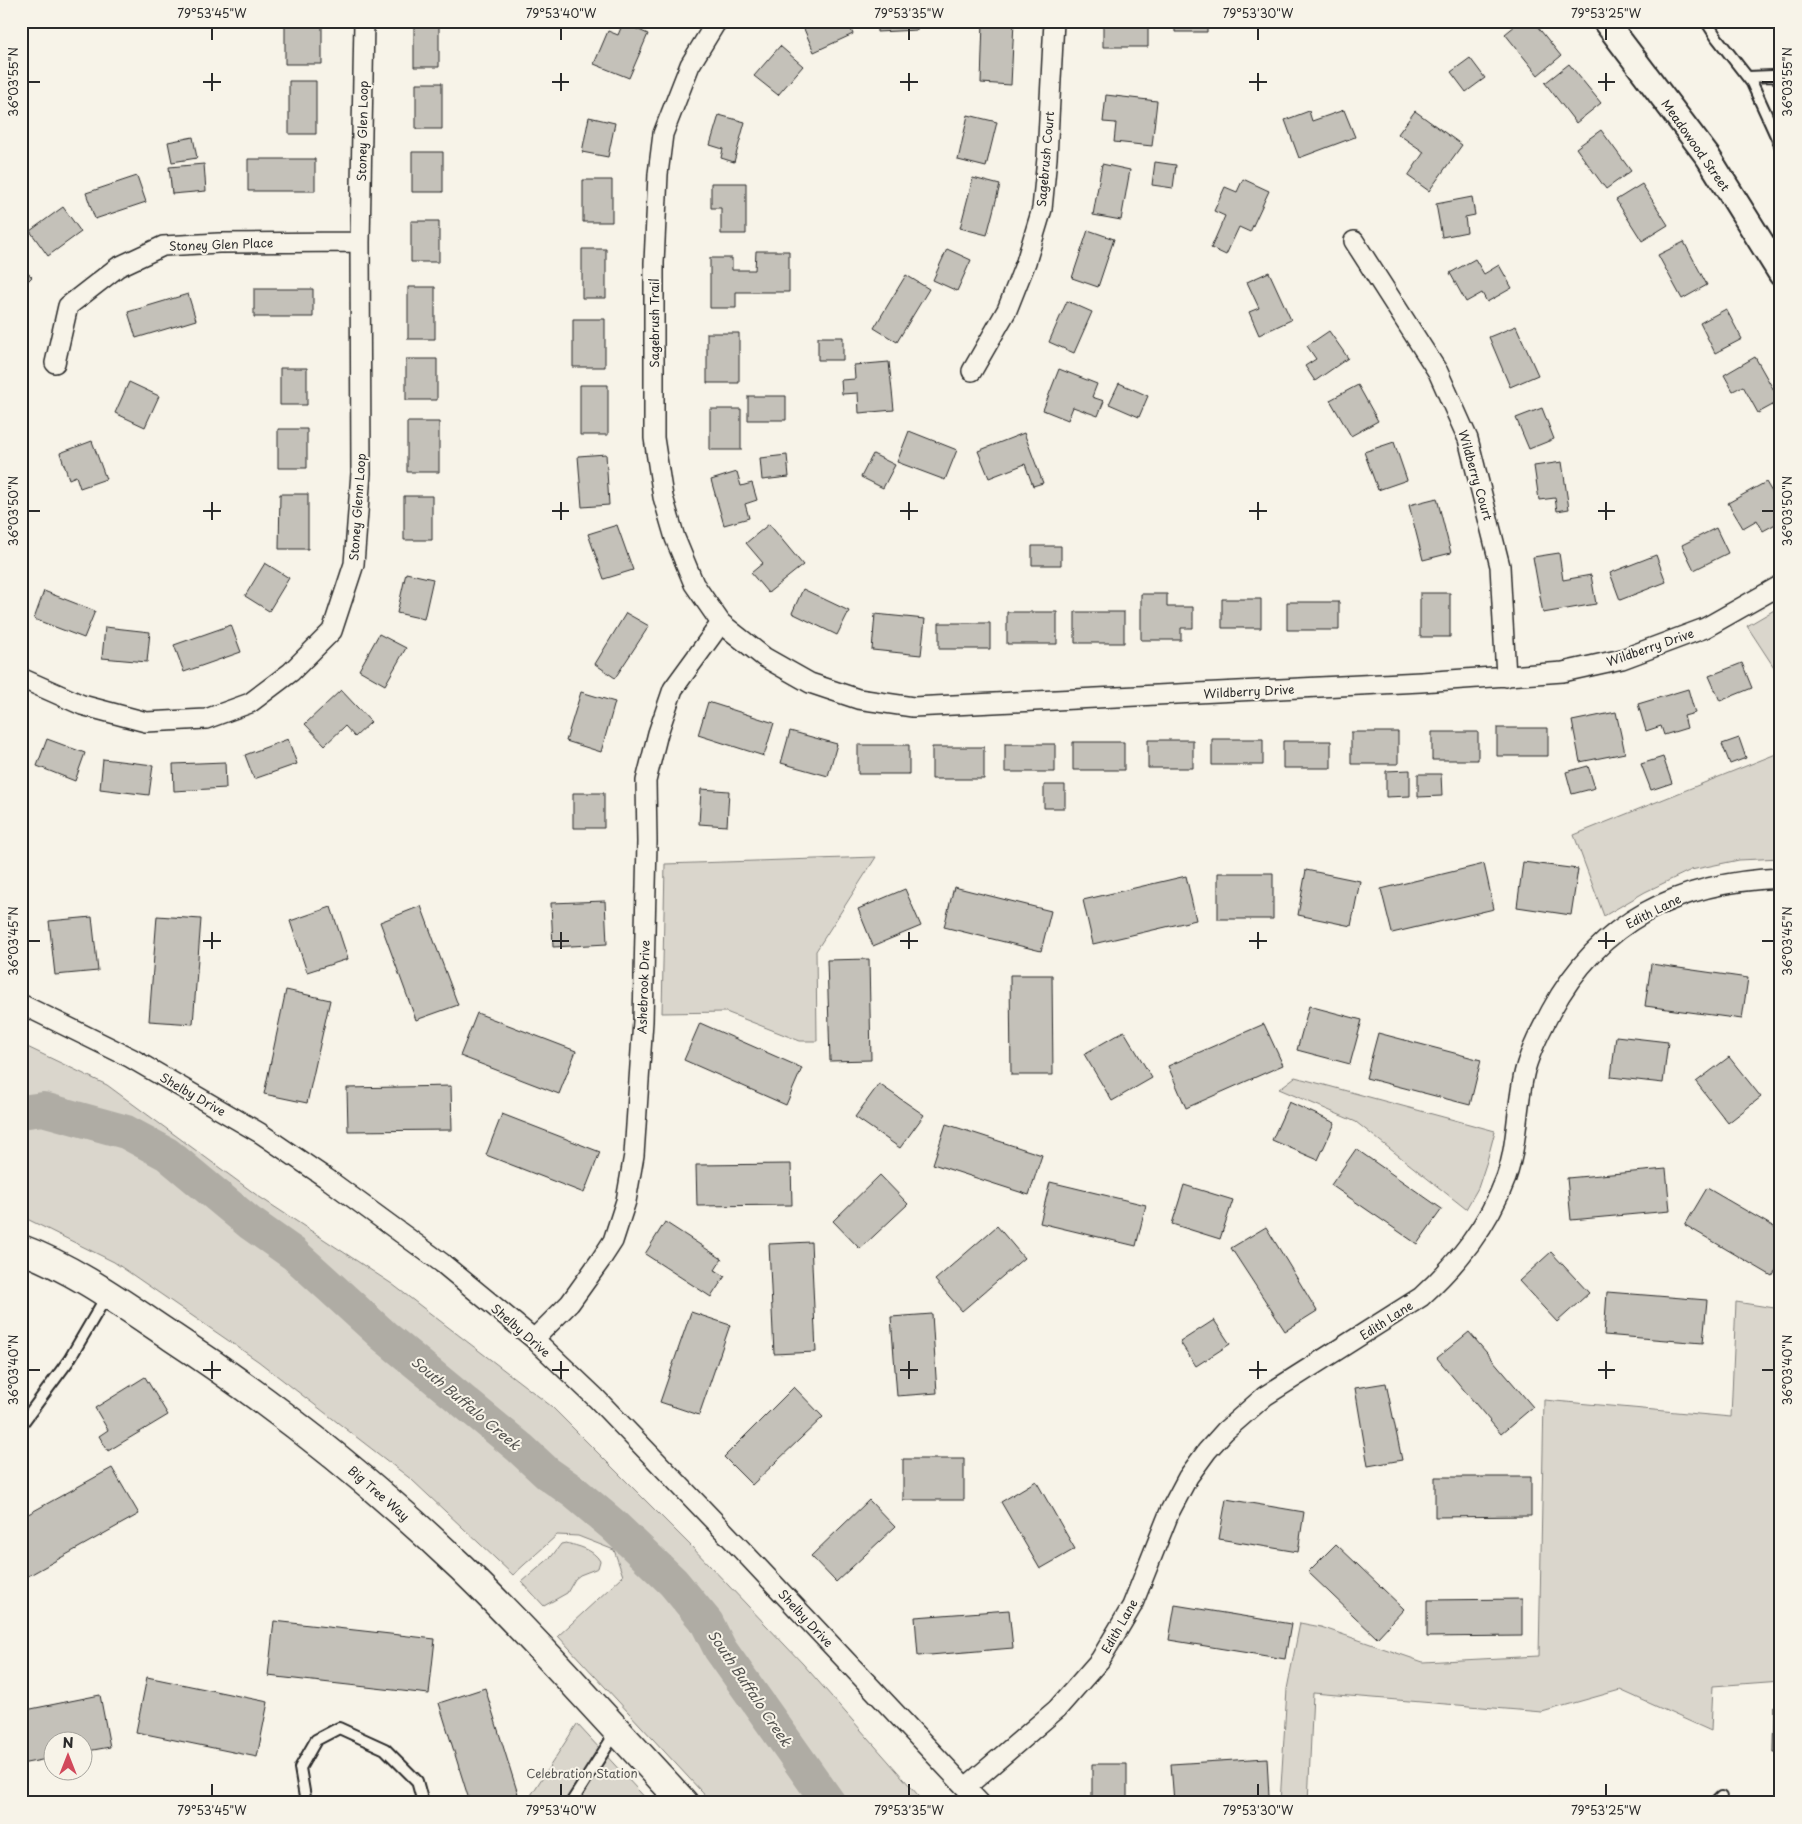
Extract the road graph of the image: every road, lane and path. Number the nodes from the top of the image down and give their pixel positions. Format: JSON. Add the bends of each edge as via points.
{"nodes":[{"id":1,"x":364,"y":21,"type":"edge"},
{"id":2,"x":1054,"y":21,"type":"edge"},
{"id":3,"x":1605,"y":21,"type":"edge"},
{"id":4,"x":1706,"y":21,"type":"edge"},
{"id":5,"x":715,"y":22,"type":"edge"},
{"id":6,"x":1748,"y":77,"type":"junction"},
{"id":7,"x":1781,"y":79,"type":"edge"},
{"id":8,"x":1781,"y":147,"type":"edge"},
{"id":9,"x":1354,"y":241,"type":"dead end"},
{"id":10,"x":360,"y":242,"type":"junction"},
{"id":11,"x":1781,"y":274,"type":"edge"},
{"id":12,"x":56,"y":363,"type":"dead end"},
{"id":13,"x":972,"y":371,"type":"dead end"},
{"id":14,"x":1781,"y":584,"type":"edge"},
{"id":15,"x":721,"y":623,"type":"junction"},
{"id":16,"x":1506,"y":676,"type":"junction"},
{"id":17,"x":21,"y":678,"type":"edge"},
{"id":18,"x":1781,"y":878,"type":"edge"},
{"id":19,"x":21,"y":1004,"type":"edge"},
{"id":20,"x":21,"y":1249,"type":"edge"},
{"id":21,"x":108,"y":1294,"type":"junction"},
{"id":22,"x":534,"y":1339,"type":"junction"},
{"id":23,"x":21,"y":1426,"type":"edge"},
{"id":24,"x":617,"y":1731,"type":"junction"},
{"id":25,"x":966,"y":1787,"type":"junction"},
{"id":26,"x":306,"y":1803,"type":"edge"},
{"id":27,"x":423,"y":1803,"type":"edge"},
{"id":28,"x":571,"y":1803,"type":"edge"},
{"id":29,"x":684,"y":1803,"type":"edge"},
{"id":30,"x":980,"y":1803,"type":"edge"}],
"edges":[{"from":1,"to":10,"type":"street","name":"Stoney Glen Loop"},
{"from":2,"to":13,"type":"street","name":"Sagebrush Court","via":[[1042,209],[1008,310]]},
{"from":3,"to":11,"type":"street","name":"Meadowood Street","via":[[1708,158]]},
{"from":4,"to":6,"type":"lane"},
{"from":5,"to":15,"type":"street","name":"Sagebrush Trail","via":[[690,65],[663,134],[654,263],[654,438],[663,497],[675,538],[694,584]]},
{"from":6,"to":7,"type":"lane"},
{"from":6,"to":8,"type":"lane"},
{"from":9,"to":16,"type":"street","name":"Wildberry Court","via":[[1438,372],[1468,439],[1500,566]]},
{"from":10,"to":12,"type":"street","name":"Stoney Glen Place","via":[[163,246],[118,267],[68,306]]},
{"from":10,"to":17,"type":"street","name":"Stoney Glenn Loop","via":[[360,482],[354,564],[332,631],[291,672],[250,703],[206,720],[146,722],[82,705]]},
{"from":14,"to":16,"type":"street","name":"Wildberry Drive","via":[[1705,628],[1622,659],[1563,672]]},
{"from":15,"to":16,"type":"street","name":"Wildberry Drive","via":[[764,657],[810,683],[858,699],[913,707]]},
{"from":15,"to":22,"type":"street","name":"Ashebrook Drive","via":[[673,689],[646,781],[642,1021],[634,1155],[626,1201],[613,1241],[600,1261],[570,1303]]},
{"from":18,"to":25,"type":"street","name":"Edith Lane","via":[[1732,882],[1680,896],[1624,925],[1596,950],[1564,988],[1537,1038],[1526,1070],[1506,1177],[1486,1222],[1471,1244],[1421,1297],[1265,1396],[1225,1431],[1188,1478],[1170,1512],[1132,1606],[1100,1660],[1057,1709]]},
{"from":19,"to":22,"type":"street","name":"Shelby Drive","via":[[131,1058],[260,1133],[442,1263]]},
{"from":20,"to":21,"type":"main road","name":"Big Tree Way"},
{"from":21,"to":23,"type":"lane","via":[[69,1360]]},
{"from":21,"to":24,"type":"main road","name":"Big Tree Way","via":[[227,1372],[339,1458],[462,1568]]},
{"from":22,"to":25,"type":"street","name":"Shelby Drive","via":[[651,1455]]},
{"from":24,"to":28,"type":"lane"},
{"from":24,"to":29,"type":"main road","name":"Big Tree Way"},
{"from":25,"to":30,"type":"street","name":"Shelby Drive"},
{"from":26,"to":27,"type":"lane","via":[[300,1768],[316,1740],[339,1728],[385,1748],[417,1781]]}]}
